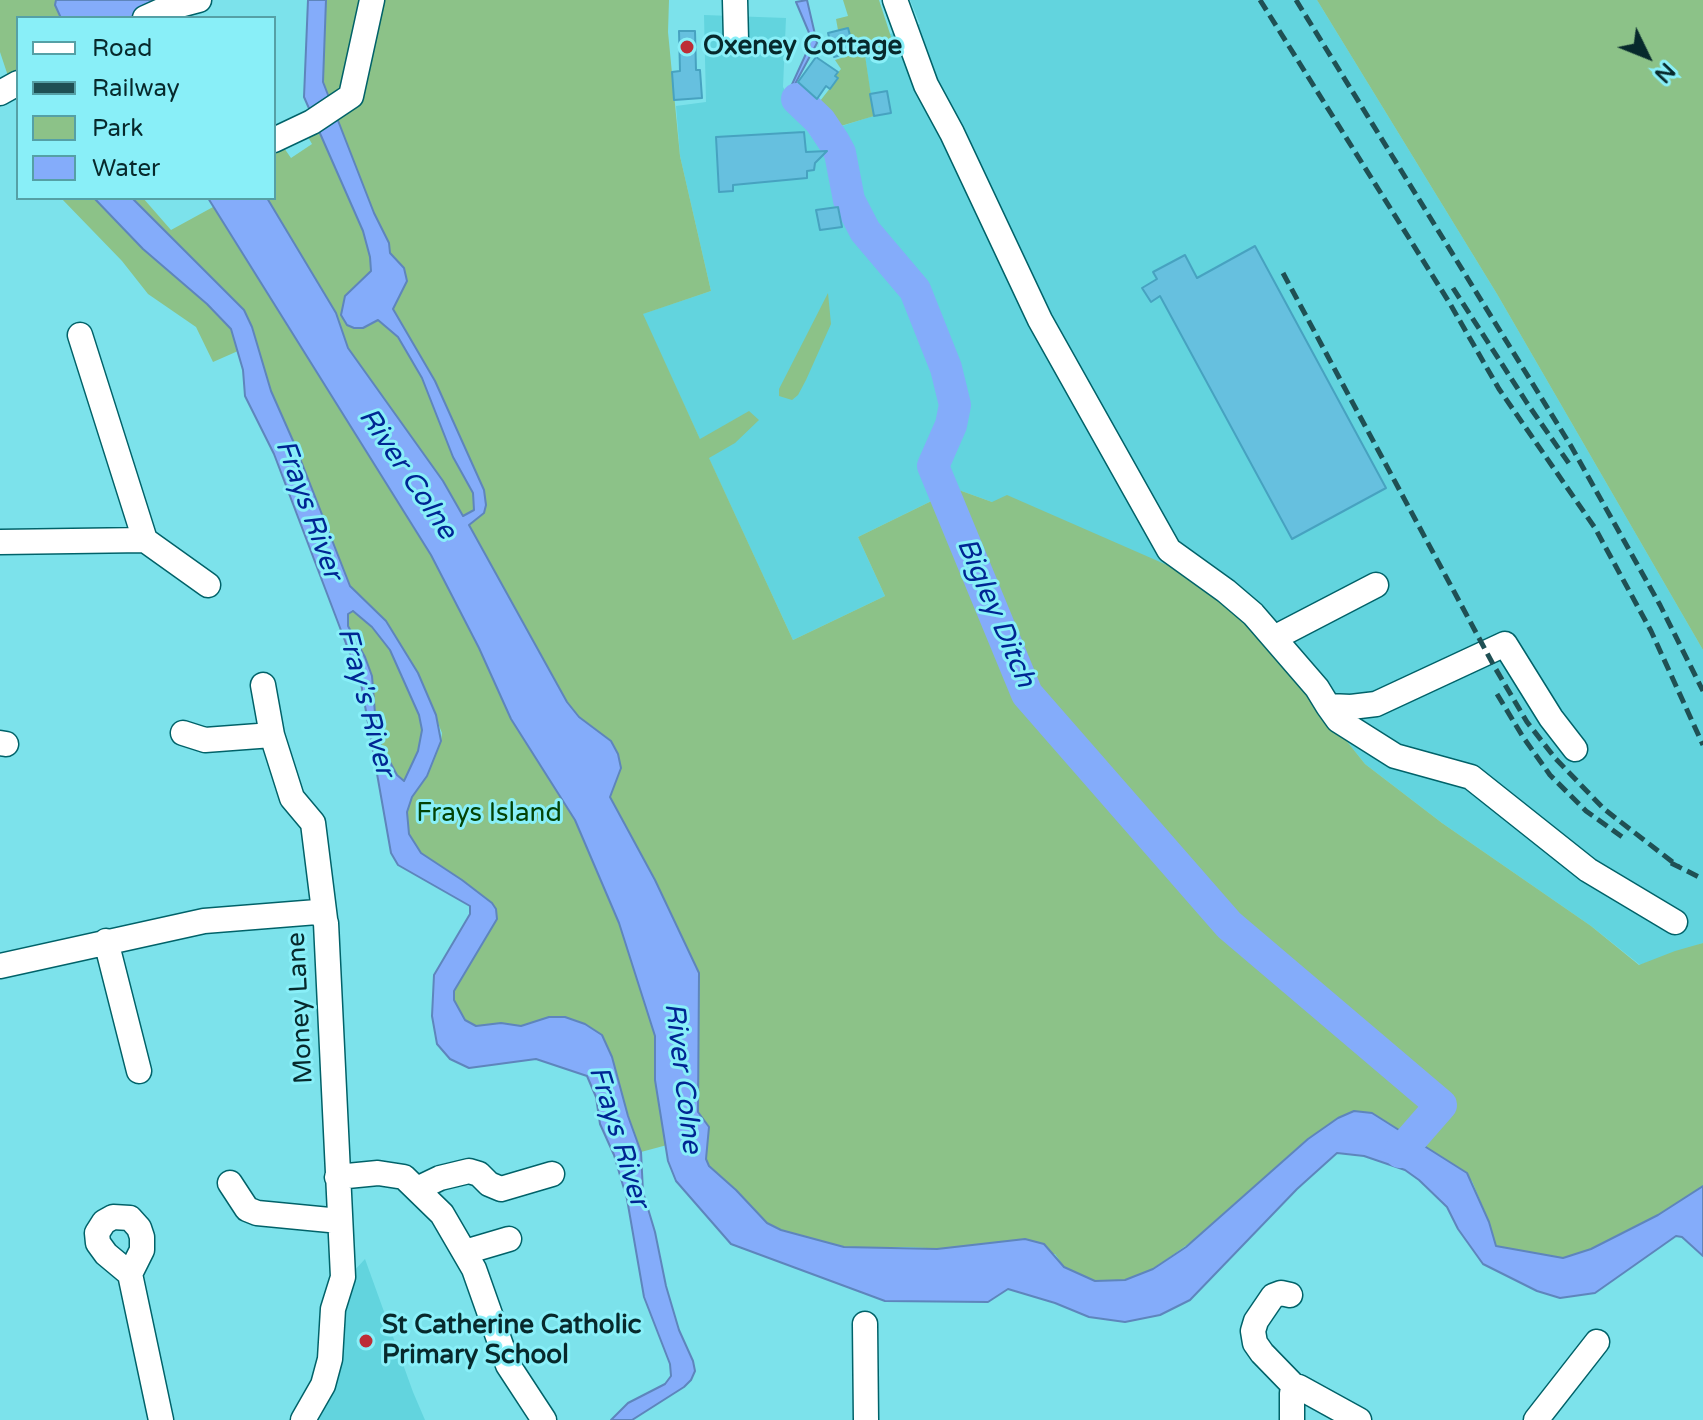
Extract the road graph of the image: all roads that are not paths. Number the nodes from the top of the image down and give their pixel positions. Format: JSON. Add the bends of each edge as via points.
{"nodes":[{"id":1,"x":199,"y":0,"type":"edge"},
{"id":2,"x":735,"y":0,"type":"edge"},
{"id":3,"x":895,"y":0,"type":"edge"},
{"id":4,"x":372,"y":10,"type":"edge"},
{"id":5,"x":149,"y":16,"type":"edge"},
{"id":6,"x":736,"y":40,"type":"dead end"},
{"id":7,"x":276,"y":139,"type":"edge"},
{"id":8,"x":80,"y":335,"type":"dead end"},
{"id":9,"x":145,"y":540,"type":"junction"},
{"id":10,"x":0,"y":542,"type":"edge"},
{"id":11,"x":208,"y":585,"type":"dead end"},
{"id":12,"x":1376,"y":585,"type":"dead end"},
{"id":13,"x":1274,"y":638,"type":"junction"},
{"id":14,"x":263,"y":685,"type":"dead end"},
{"id":15,"x":1328,"y":706,"type":"junction"},
{"id":16,"x":272,"y":735,"type":"junction"},
{"id":17,"x":196,"y":743,"type":"dead end"},
{"id":18,"x":1575,"y":749,"type":"dead end"},
{"id":19,"x":325,"y":919,"type":"junction"},
{"id":20,"x":1675,"y":922,"type":"dead end"},
{"id":21,"x":106,"y":941,"type":"junction"},
{"id":22,"x":0,"y":966,"type":"edge"},
{"id":23,"x":139,"y":1071,"type":"dead end"},
{"id":24,"x":552,"y":1174,"type":"dead end"},
{"id":25,"x":337,"y":1177,"type":"junction"},
{"id":26,"x":230,"y":1183,"type":"dead end"},
{"id":27,"x":417,"y":1189,"type":"junction"},
{"id":28,"x":340,"y":1221,"type":"junction"},
{"id":29,"x":509,"y":1239,"type":"dead end"},
{"id":30,"x":465,"y":1252,"type":"junction"},
{"id":31,"x":130,"y":1274,"type":"dead end"},
{"id":32,"x":1290,"y":1295,"type":"dead end"},
{"id":33,"x":865,"y":1324,"type":"dead end"},
{"id":34,"x":1597,"y":1342,"type":"dead end"},
{"id":35,"x":1295,"y":1388,"type":"junction"},
{"id":36,"x":161,"y":1420,"type":"edge"},
{"id":37,"x":303,"y":1420,"type":"edge"},
{"id":38,"x":544,"y":1420,"type":"edge"},
{"id":39,"x":866,"y":1420,"type":"edge"},
{"id":40,"x":1292,"y":1420,"type":"edge"},
{"id":41,"x":1359,"y":1420,"type":"edge"},
{"id":42,"x":1536,"y":1420,"type":"edge"}],
"edges":[{"from":1,"to":5,"type":"street"},
{"from":2,"to":6,"type":"street"},
{"from":3,"to":13,"type":"street","via":[[926,85],[1040,320],[1169,550],[1226,591]]},
{"from":4,"to":7,"type":"street","via":[[354,91],[312,122]]},
{"from":8,"to":9,"type":"street"},
{"from":9,"to":10,"type":"street"},
{"from":9,"to":11,"type":"street"},
{"from":12,"to":13,"type":"street"},
{"from":13,"to":15,"type":"street"},
{"from":14,"to":16,"type":"street"},
{"from":15,"to":18,"type":"street","via":[[1376,704],[1505,644]]},
{"from":15,"to":20,"type":"street","via":[[1338,720],[1395,756],[1471,777],[1588,870]]},
{"from":16,"to":17,"type":"street"},
{"from":16,"to":19,"type":"street","via":[[292,798],[313,823]]},
{"from":19,"to":21,"type":"street","name":"Money Lane","via":[[317,912],[204,921]]},
{"from":19,"to":25,"type":"street","name":"Money Lane"},
{"from":21,"to":22,"type":"street","name":"Money Lane"},
{"from":21,"to":23,"type":"street"},
{"from":24,"to":27,"type":"street","via":[[501,1189],[469,1171]]},
{"from":25,"to":27,"type":"street","via":[[392,1170]]},
{"from":25,"to":28,"type":"street","name":"Money Lane"},
{"from":26,"to":28,"type":"street","via":[[254,1212]]},
{"from":27,"to":30,"type":"street","via":[[442,1214]]},
{"from":28,"to":37,"type":"street","name":"Money Lane","via":[[343,1277],[333,1309],[330,1359],[323,1385]]},
{"from":29,"to":30,"type":"street"},
{"from":30,"to":38,"type":"street","via":[[508,1365]]},
{"from":31,"to":36,"type":"street"},
{"from":32,"to":35,"type":"street","via":[[1273,1296],[1253,1331],[1262,1353]]},
{"from":33,"to":39,"type":"street"},
{"from":34,"to":42,"type":"street"},
{"from":35,"to":40,"type":"street"},
{"from":35,"to":41,"type":"street"}]}
